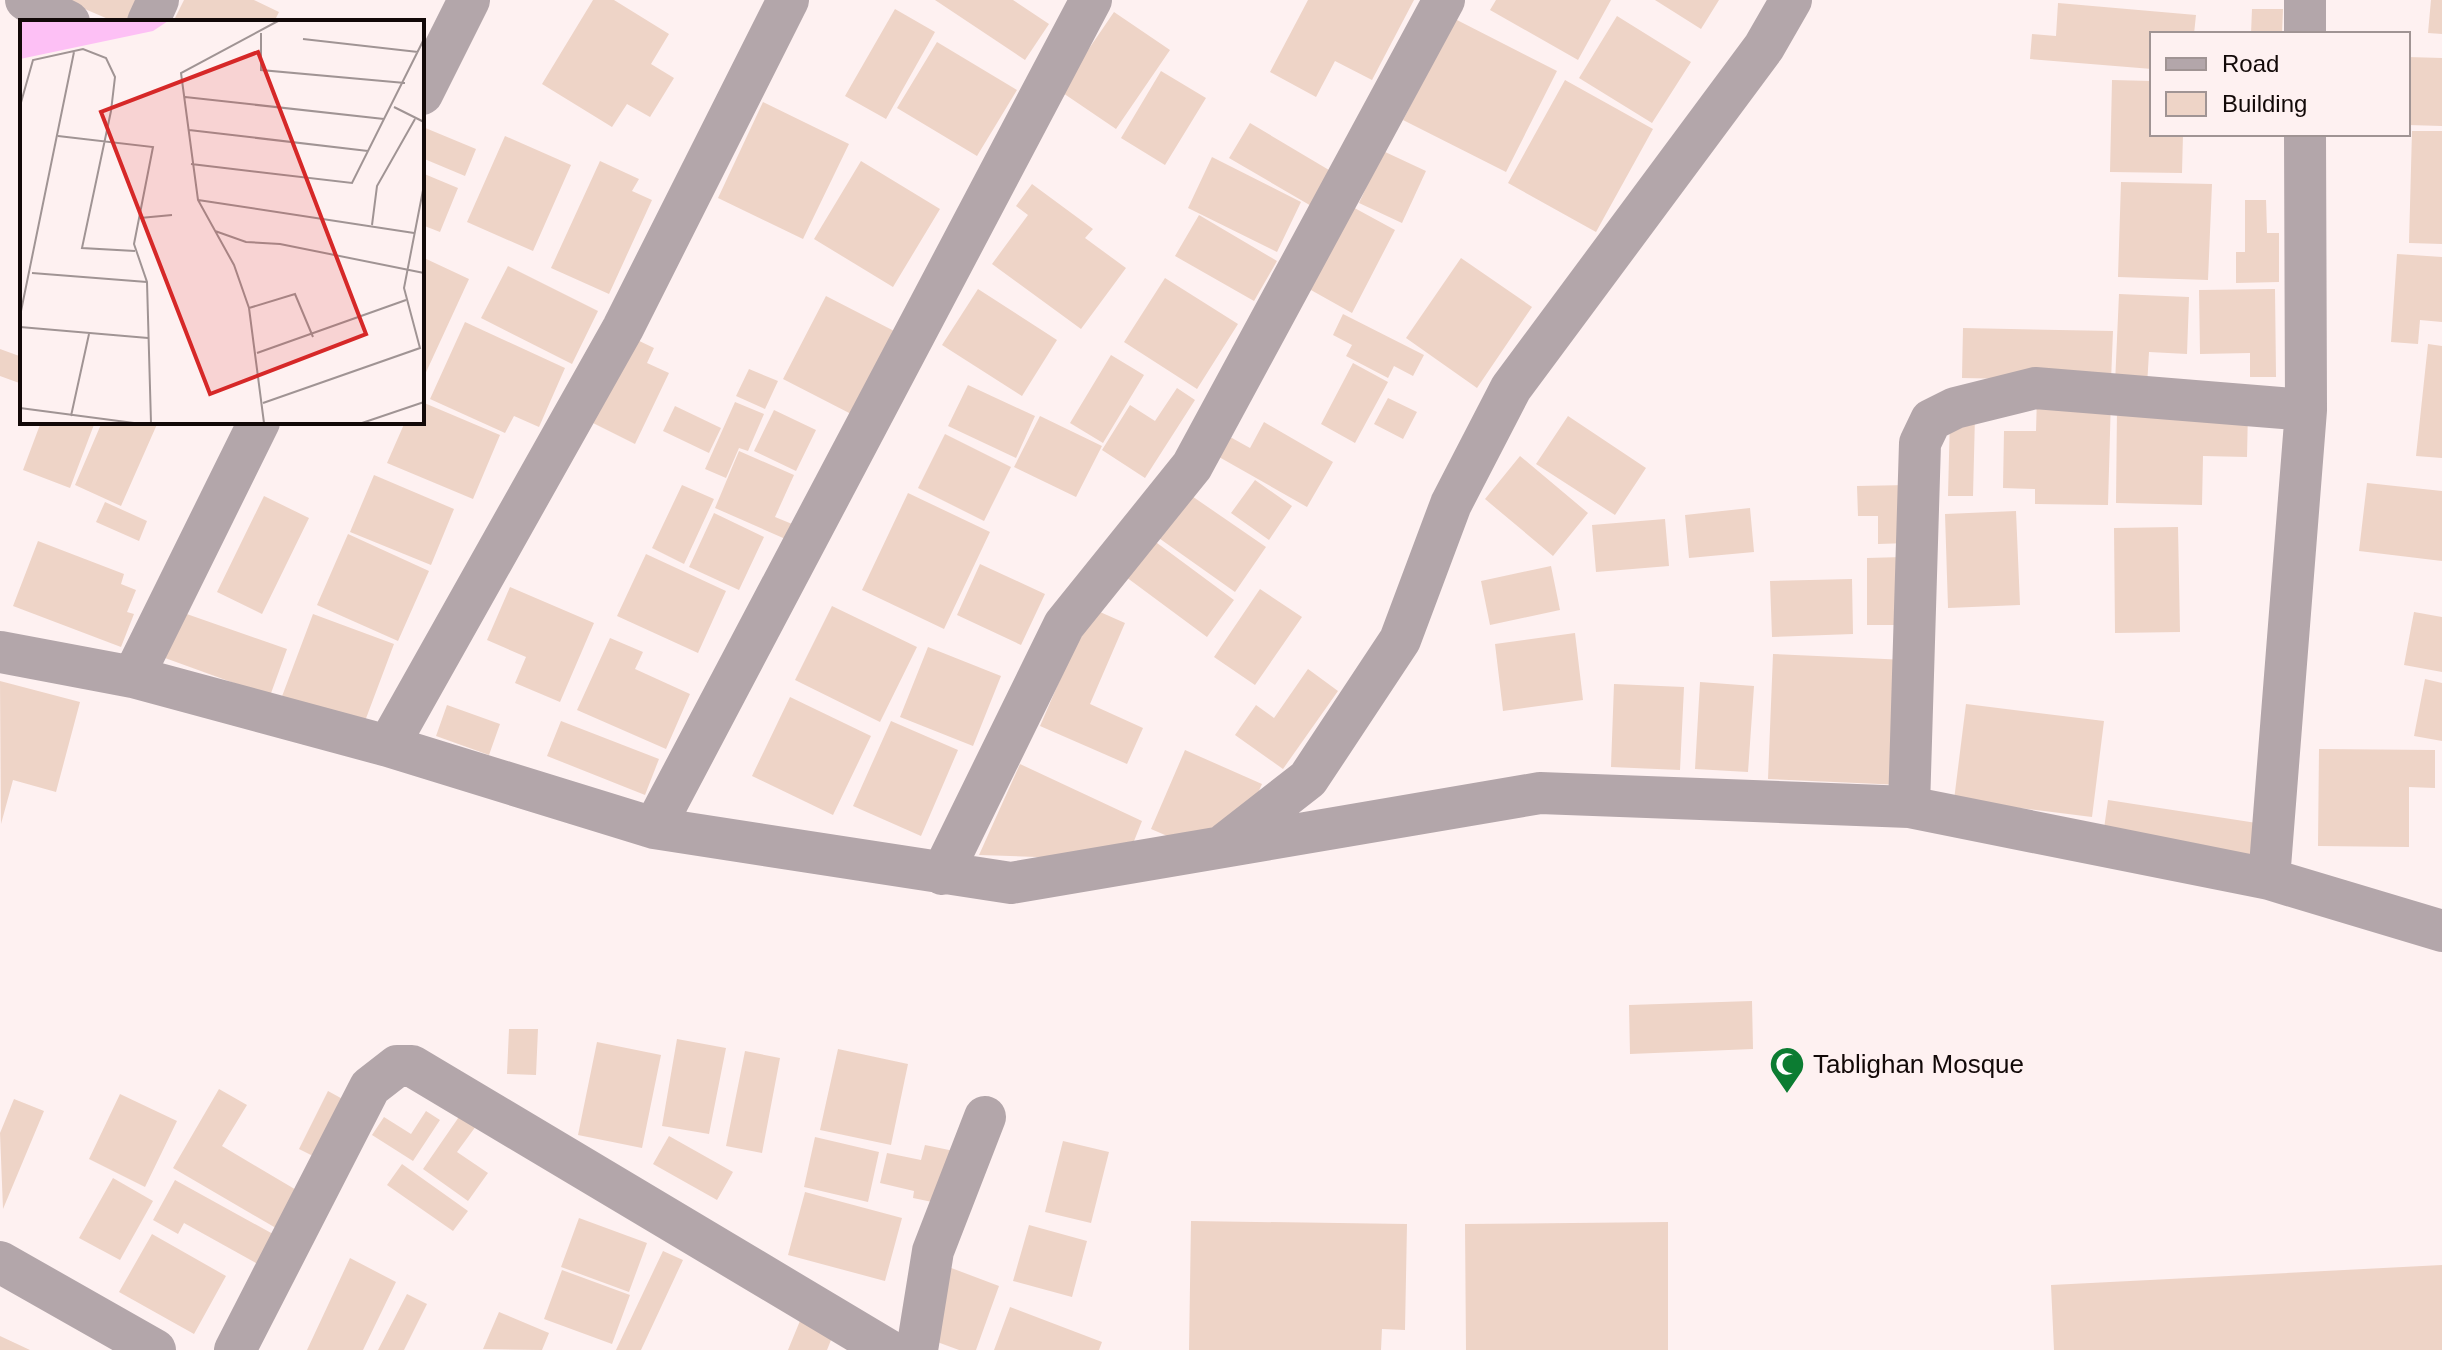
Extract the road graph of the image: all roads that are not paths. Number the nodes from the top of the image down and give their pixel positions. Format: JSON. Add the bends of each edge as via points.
{"nodes":[{"id":1,"x":26,"y":0,"type":"edge"},
{"id":2,"x":158,"y":0,"type":"edge"},
{"id":3,"x":469,"y":0,"type":"edge"},
{"id":4,"x":788,"y":0,"type":"edge"},
{"id":5,"x":1091,"y":0,"type":"edge"},
{"id":6,"x":1444,"y":0,"type":"edge"},
{"id":7,"x":1791,"y":0,"type":"edge"},
{"id":8,"x":2305,"y":0,"type":"edge"},
{"id":9,"x":65,"y":20,"type":"edge"},
{"id":10,"x":149,"y":20,"type":"edge"},
{"id":11,"x":2305,"y":32,"type":"edge"},
{"id":12,"x":424,"y":90,"type":"edge"},
{"id":13,"x":2305,"y":136,"type":"edge"},
{"id":14,"x":2306,"y":410,"type":"junction"},
{"id":15,"x":258,"y":424,"type":"edge"},
{"id":16,"x":0,"y":652,"type":"edge"},
{"id":17,"x":133,"y":677,"type":"junction"},
{"id":18,"x":388,"y":746,"type":"junction"},
{"id":19,"x":1909,"y":807,"type":"junction"},
{"id":20,"x":654,"y":828,"type":"junction"},
{"id":21,"x":1222,"y":846,"type":"junction"},
{"id":22,"x":942,"y":874,"type":"junction"},
{"id":23,"x":2269,"y":879,"type":"junction"},
{"id":24,"x":2442,"y":931,"type":"edge"},
{"id":25,"x":985,"y":1117,"type":"dead end"},
{"id":26,"x":0,"y":1262,"type":"edge"},
{"id":27,"x":155,"y":1350,"type":"edge"},
{"id":28,"x":235,"y":1350,"type":"edge"},
{"id":29,"x":888,"y":1350,"type":"edge"},
{"id":30,"x":917,"y":1350,"type":"edge"}],
"edges":[{"from":1,"to":9,"type":"street"},
{"from":2,"to":10,"type":"street"},
{"from":3,"to":12,"type":"street"},
{"from":4,"to":18,"type":"street","via":[[623,328]]},
{"from":5,"to":20,"type":"street"},
{"from":6,"to":22,"type":"street","via":[[1192,466],[1064,625]]},
{"from":7,"to":21,"type":"street","via":[[1764,47],[1511,388],[1451,504],[1400,640],[1308,779]]},
{"from":8,"to":11,"type":"street"},
{"from":13,"to":14,"type":"street"},
{"from":14,"to":19,"type":"street","via":[[2035,388],[1955,408],[1931,420],[1920,443]]},
{"from":14,"to":23,"type":"street"},
{"from":15,"to":17,"type":"street"},
{"from":16,"to":17,"type":"street"},
{"from":17,"to":18,"type":"street"},
{"from":18,"to":20,"type":"street"},
{"from":19,"to":21,"type":"street","via":[[1540,793]]},
{"from":19,"to":23,"type":"street"},
{"from":20,"to":22,"type":"street"},
{"from":21,"to":22,"type":"street","via":[[1011,883]]},
{"from":23,"to":24,"type":"street"},
{"from":25,"to":30,"type":"street","via":[[933,1251]]},
{"from":26,"to":27,"type":"street"},
{"from":28,"to":29,"type":"street","via":[[370,1087],[397,1066],[412,1066]]}]}
